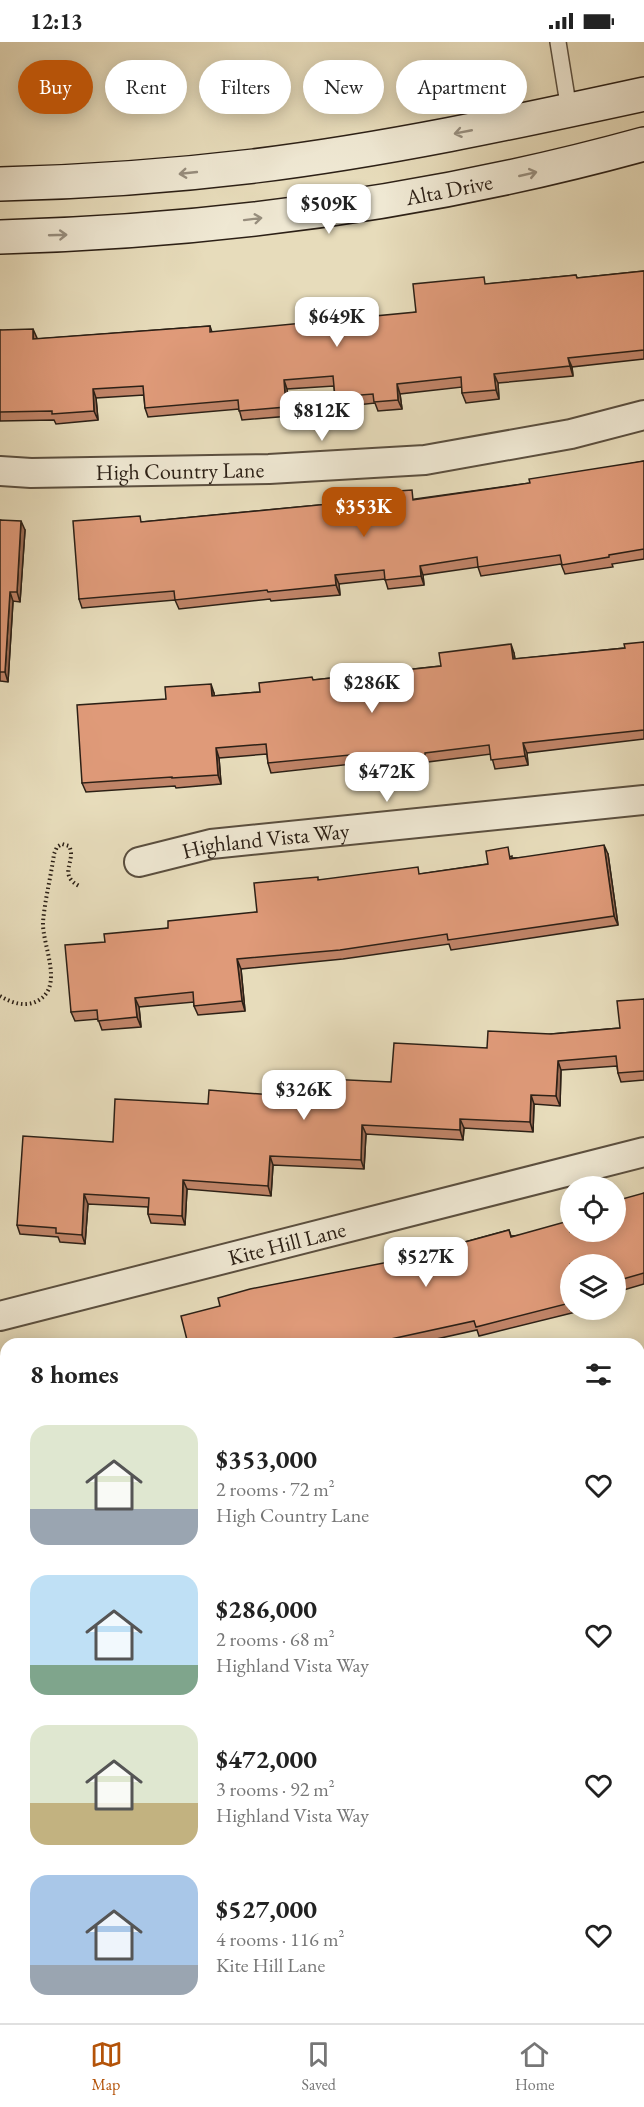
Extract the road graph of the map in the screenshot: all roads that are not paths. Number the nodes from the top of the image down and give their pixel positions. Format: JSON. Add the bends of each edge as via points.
{"nodes":[{"id":1,"x":558,"y":42,"type":"edge"},
{"id":2,"x":644,"y":94,"type":"edge"},
{"id":3,"x":569,"y":110,"type":"junction"},
{"id":4,"x":644,"y":144,"type":"edge"},
{"id":5,"x":0,"y":184,"type":"edge"},
{"id":6,"x":0,"y":237,"type":"edge"},
{"id":7,"x":644,"y":415,"type":"edge"},
{"id":8,"x":0,"y":471,"type":"edge"},
{"id":9,"x":644,"y":800,"type":"edge"},
{"id":10,"x":140,"y":862,"type":"dead end"},
{"id":11,"x":644,"y":1152,"type":"edge"},
{"id":12,"x":0,"y":1316,"type":"edge"}],
"edges":[{"from":1,"to":3,"type":"lane"},
{"from":2,"to":3,"type":"main road"},
{"from":3,"to":5,"type":"main road","one_way":true,"via":[[392,145],[256,166]]},
{"from":6,"to":4,"type":"main road","name":"Alta Drive","one_way":true,"via":[[152,229],[371,204],[508,178]]},
{"from":7,"to":8,"type":"street","name":"High Country Lane","via":[[571,434],[425,460],[257,469]]},
{"from":9,"to":10,"type":"street","name":"Highland Vista Way","via":[[211,844]]},
{"from":11,"to":12,"type":"street","name":"Kite Hill Lane"}]}
